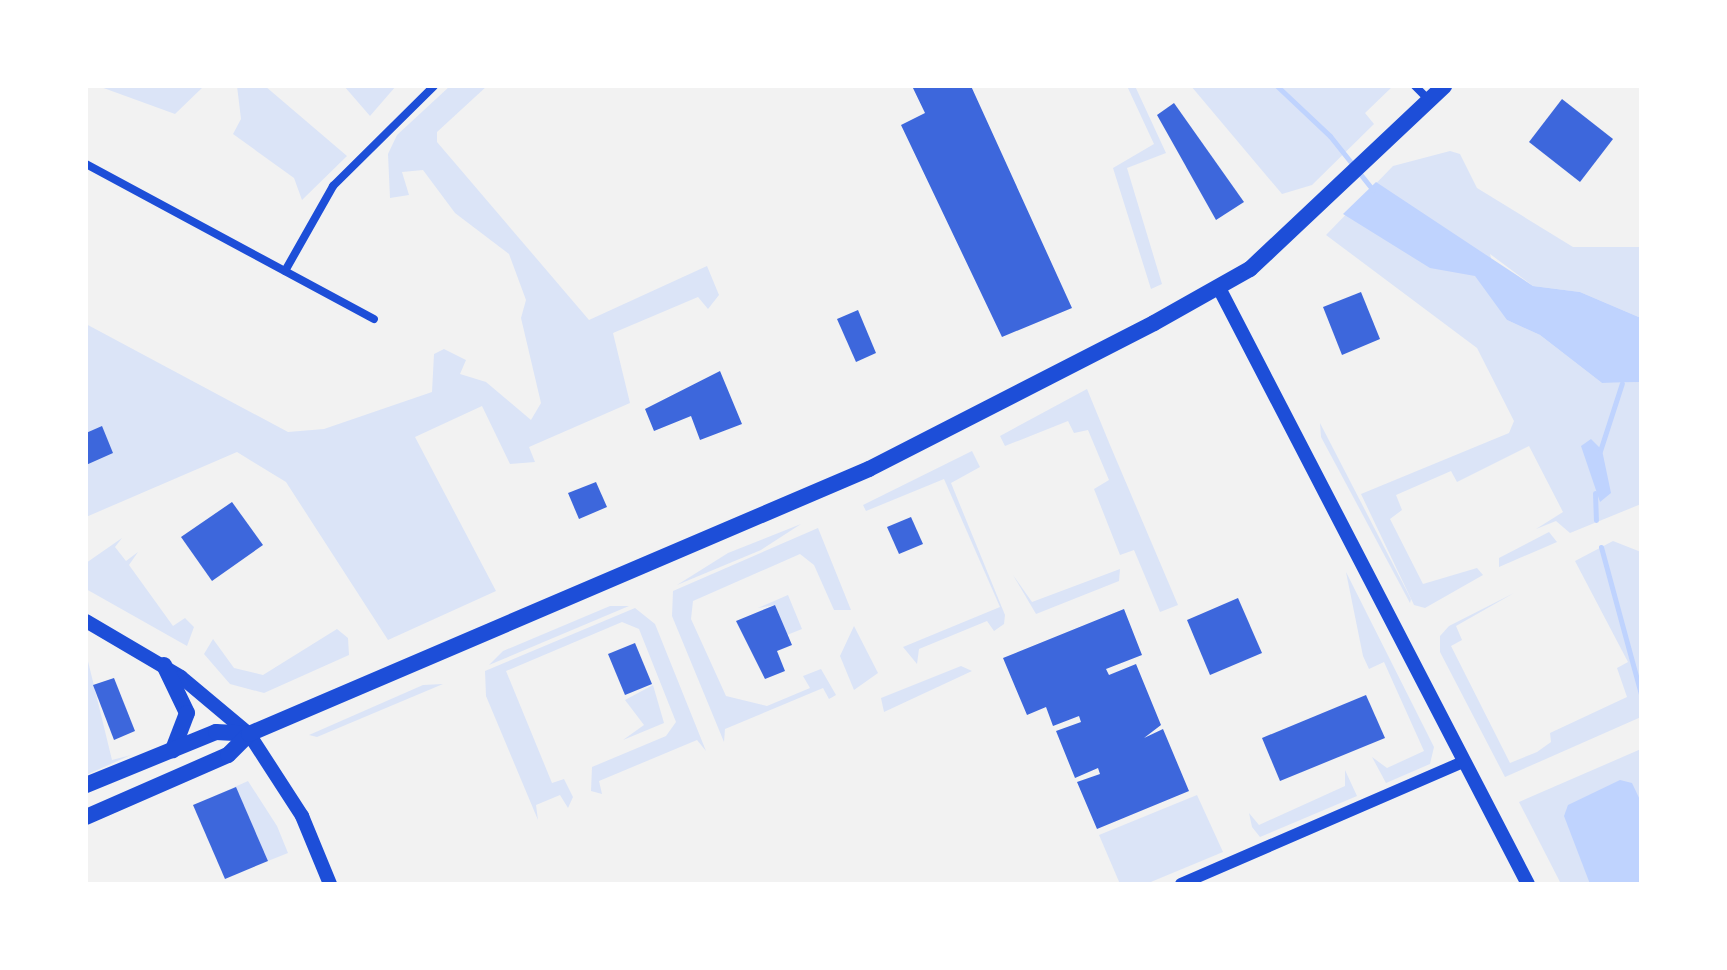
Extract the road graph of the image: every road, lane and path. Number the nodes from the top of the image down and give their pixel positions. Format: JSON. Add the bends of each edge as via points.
{"nodes":[{"id":1,"x":434,"y":86,"type":"edge"},
{"id":2,"x":1415,"y":86,"type":"edge"},
{"id":3,"x":1444,"y":86,"type":"edge"},
{"id":4,"x":1429,"y":100,"type":"junction"},
{"id":5,"x":86,"y":164,"type":"edge"},
{"id":6,"x":285,"y":271,"type":"junction"},
{"id":7,"x":1219,"y":288,"type":"junction"},
{"id":8,"x":374,"y":319,"type":"dead end"},
{"id":9,"x":86,"y":621,"type":"edge"},
{"id":10,"x":164,"y":665,"type":"junction"},
{"id":11,"x":249,"y":734,"type":"junction"},
{"id":12,"x":173,"y":750,"type":"junction"},
{"id":13,"x":1465,"y":761,"type":"junction"},
{"id":14,"x":86,"y":785,"type":"edge"},
{"id":15,"x":86,"y":817,"type":"edge"},
{"id":16,"x":330,"y":884,"type":"edge"},
{"id":17,"x":1181,"y":884,"type":"edge"},
{"id":18,"x":1528,"y":884,"type":"edge"}],
"edges":[{"from":1,"to":6,"type":"street","via":[[333,186]]},
{"from":2,"to":4,"type":"street"},
{"from":3,"to":4,"type":"main road"},
{"from":4,"to":7,"type":"main road"},
{"from":5,"to":6,"type":"street"},
{"from":6,"to":8,"type":"street"},
{"from":7,"to":11,"type":"main road","via":[[869,469]]},
{"from":7,"to":13,"type":"main road"},
{"from":9,"to":10,"type":"main road"},
{"from":10,"to":11,"type":"main road"},
{"from":10,"to":12,"type":"main road","via":[[187,713]]},
{"from":11,"to":12,"type":"main road","via":[[216,732]]},
{"from":11,"to":15,"type":"main road","via":[[228,755]]},
{"from":11,"to":16,"type":"main road","via":[[302,816]]},
{"from":12,"to":14,"type":"main road"},
{"from":13,"to":17,"type":"street"},
{"from":13,"to":18,"type":"main road"}]}
